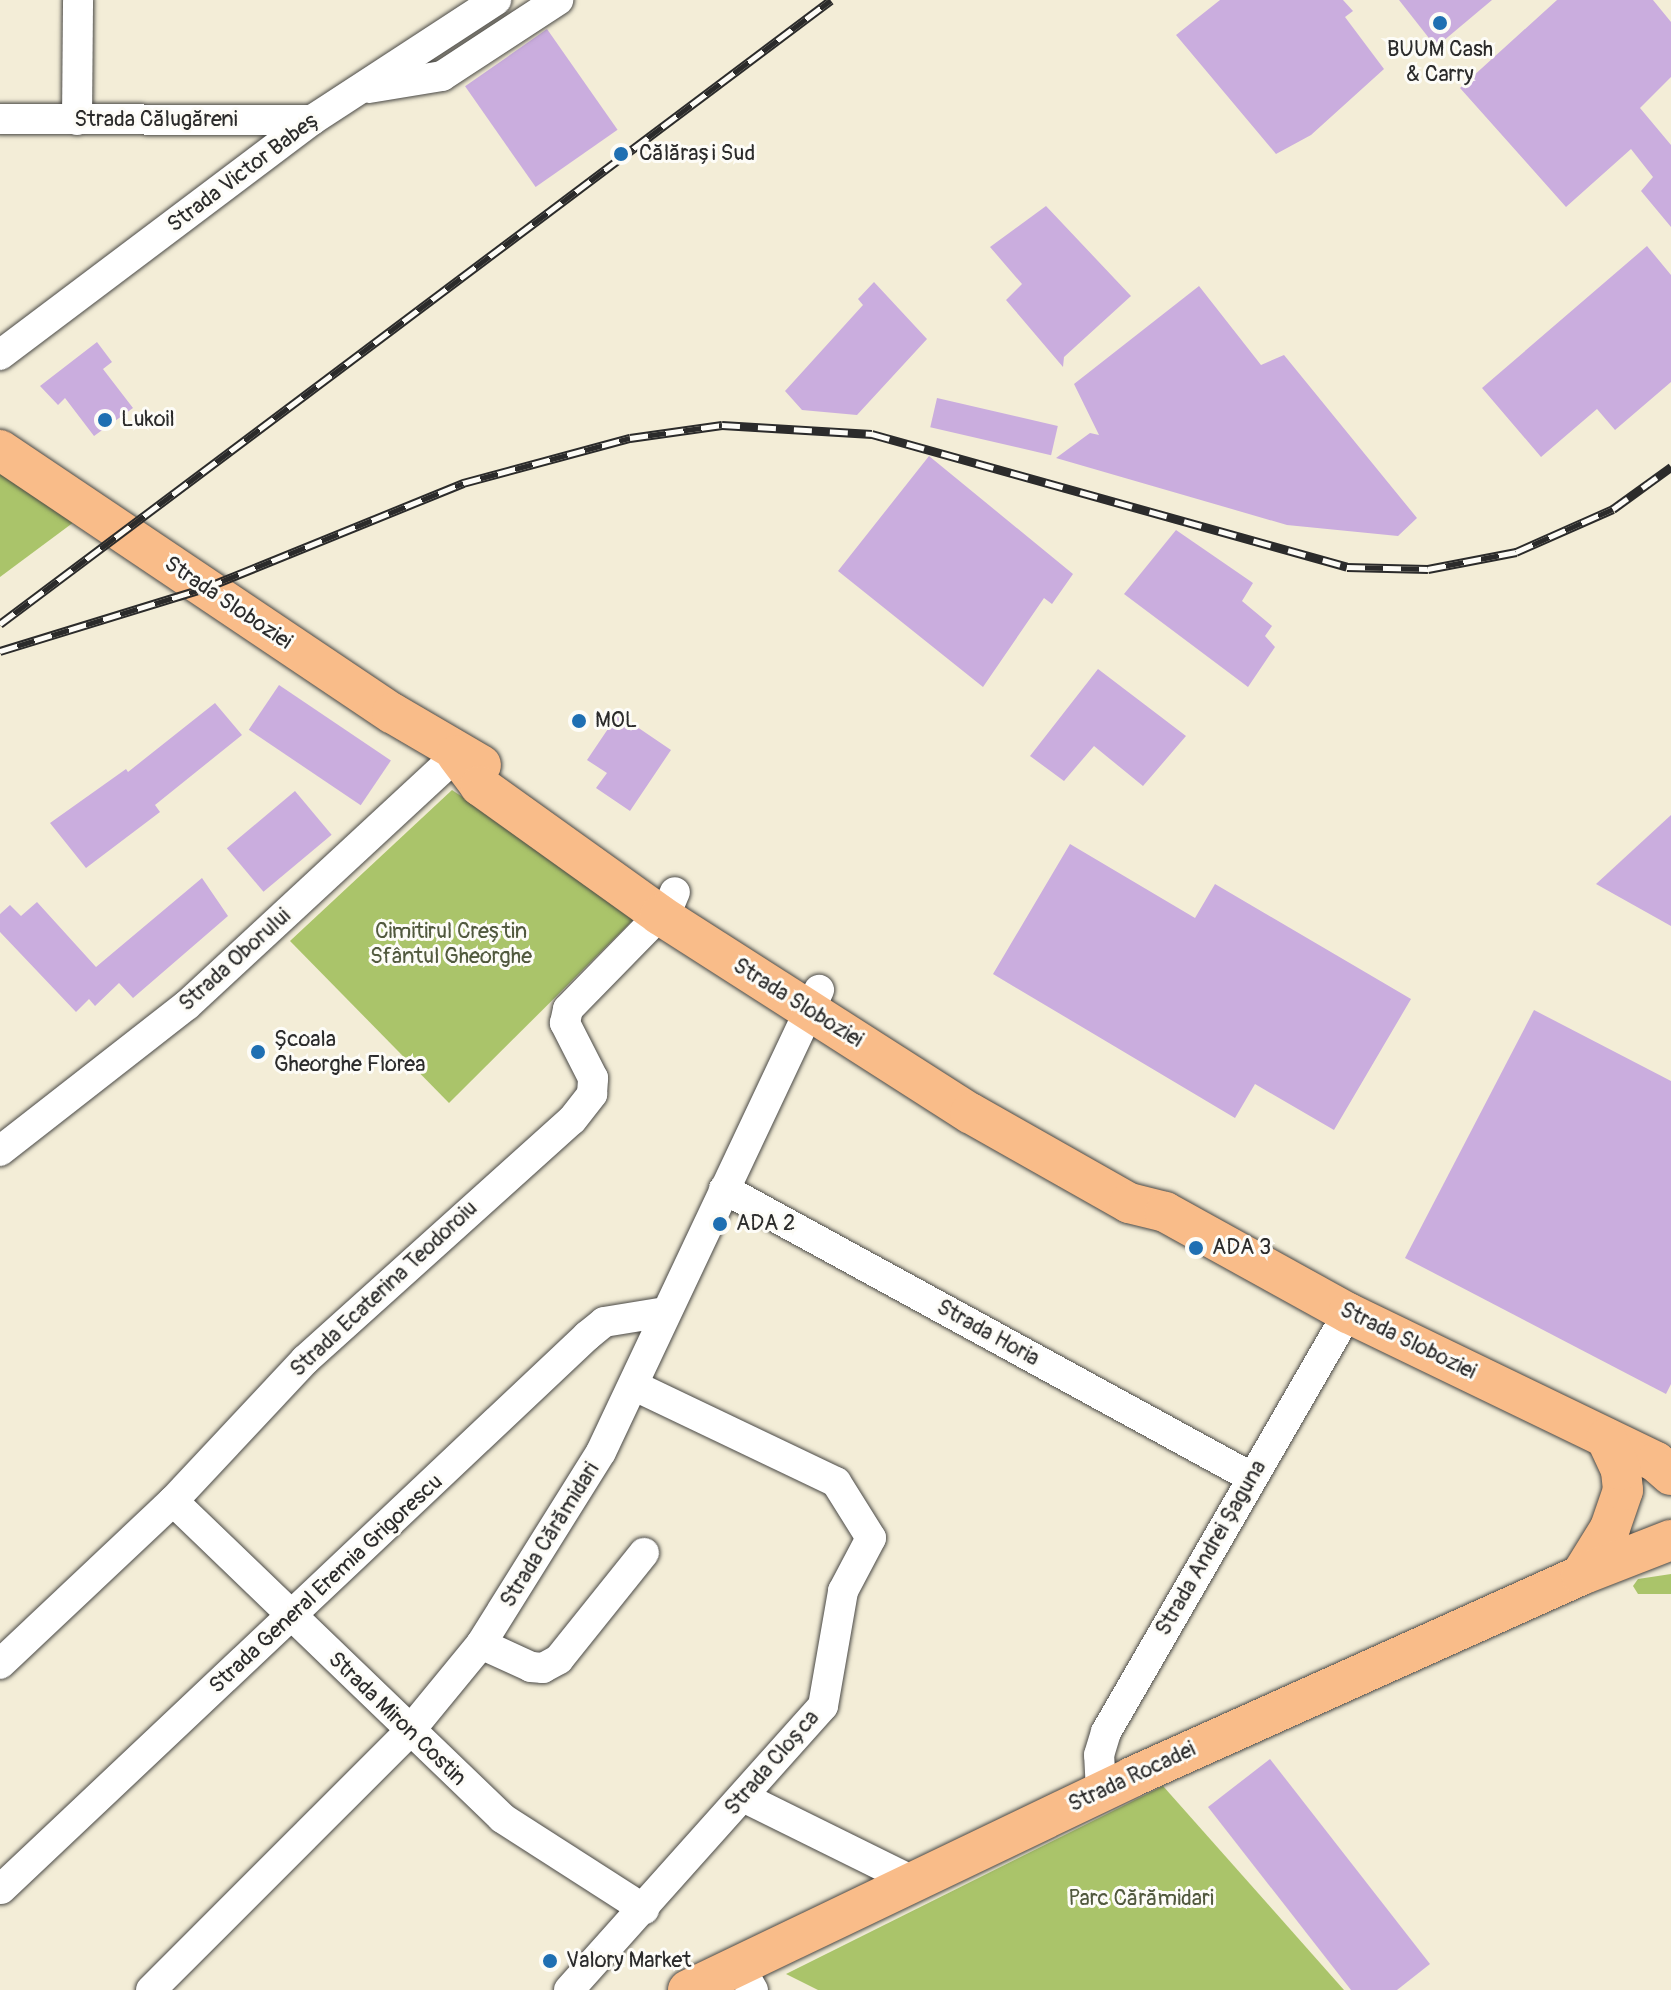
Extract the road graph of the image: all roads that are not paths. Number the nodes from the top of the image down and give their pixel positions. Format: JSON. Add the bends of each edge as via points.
{"nodes":[{"id":1,"x":78,"y":0,"type":"edge"},
{"id":2,"x":496,"y":0,"type":"edge"},
{"id":3,"x":558,"y":0,"type":"edge"},
{"id":4,"x":359,"y":89,"type":"junction"},
{"id":5,"x":0,"y":119,"type":"edge"},
{"id":6,"x":77,"y":120,"type":"junction"},
{"id":7,"x":312,"y":120,"type":"junction"},
{"id":8,"x":0,"y":355,"type":"edge"},
{"id":9,"x":0,"y":450,"type":"edge"},
{"id":10,"x":457,"y":755,"type":"junction"},
{"id":11,"x":667,"y":904,"type":"junction"},
{"id":12,"x":814,"y":1000,"type":"junction"},
{"id":13,"x":0,"y":1151,"type":"edge"},
{"id":14,"x":724,"y":1189,"type":"junction"},
{"id":15,"x":665,"y":1312,"type":"junction"},
{"id":16,"x":1348,"y":1313,"type":"junction"},
{"id":17,"x":635,"y":1386,"type":"junction"},
{"id":18,"x":1606,"y":1438,"type":"junction"},
{"id":19,"x":1666,"y":1466,"type":"edge"},
{"id":20,"x":1251,"y":1477,"type":"junction"},
{"id":21,"x":173,"y":1501,"type":"junction"},
{"id":22,"x":1671,"y":1514,"type":"edge"},
{"id":23,"x":1671,"y":1540,"type":"edge"},
{"id":24,"x":644,"y":1553,"type":"dead end"},
{"id":25,"x":1671,"y":1559,"type":"edge"},
{"id":26,"x":1581,"y":1575,"type":"junction"},
{"id":27,"x":293,"y":1617,"type":"junction"},
{"id":28,"x":481,"y":1644,"type":"junction"},
{"id":29,"x":0,"y":1664,"type":"edge"},
{"id":30,"x":408,"y":1733,"type":"junction"},
{"id":31,"x":1101,"y":1791,"type":"junction"},
{"id":32,"x":743,"y":1797,"type":"junction"},
{"id":33,"x":917,"y":1883,"type":"junction"},
{"id":34,"x":1,"y":1889,"type":"edge"},
{"id":35,"x":644,"y":1909,"type":"junction"},
{"id":36,"x":746,"y":1978,"type":"edge"},
{"id":37,"x":151,"y":1990,"type":"edge"},
{"id":38,"x":569,"y":1990,"type":"edge"},
{"id":39,"x":688,"y":1990,"type":"edge"}],
"edges":[{"from":1,"to":6,"type":"street"},
{"from":2,"to":4,"type":"street","name":"Strada Victor Babeș"},
{"from":3,"to":4,"type":"street","via":[[442,76]]},
{"from":4,"to":7,"type":"street","name":"Strada Victor Babeș"},
{"from":5,"to":6,"type":"street","name":"Strada Călugăreni"},
{"from":6,"to":7,"type":"street","name":"Strada Călugăreni"},
{"from":7,"to":8,"type":"street","name":"Strada Victor Babeș"},
{"from":9,"to":10,"type":"main road","name":"Strada Sloboziei"},
{"from":10,"to":11,"type":"main road","name":"Strada Sloboziei","via":[[480,786]]},
{"from":10,"to":13,"type":"street","name":"Strada Oborului","via":[[187,1005]]},
{"from":11,"to":12,"type":"main road","name":"Strada Sloboziei"},
{"from":11,"to":21,"type":"street","name":"Strada Ecaterina Teodoroiu","via":[[568,1009],[565,1023],[593,1078],[592,1094],[583,1107],[305,1360]]},
{"from":12,"to":14,"type":"street","name":"Strada Cărămidari"},
{"from":12,"to":16,"type":"main road","name":"Strada Sloboziei","via":[[970,1113],[1115,1196],[1165,1212]]},
{"from":14,"to":15,"type":"street","name":"Strada Cărămidari"},
{"from":14,"to":20,"type":"street","name":"Strada Horia"},
{"from":15,"to":17,"type":"street","name":"Strada Cărămidari"},
{"from":15,"to":27,"type":"street","name":"Strada General Eremia Grigorescu","via":[[604,1322]]},
{"from":16,"to":18,"type":"main road","name":"Strada Sloboziei"},
{"from":16,"to":20,"type":"street","name":"Strada Andrei Șaguna"},
{"from":17,"to":28,"type":"street","name":"Strada Cărămidari","via":[[568,1512]]},
{"from":17,"to":32,"type":"street","name":"Strada Cloșca","via":[[836,1482],[870,1531],[870,1545],[843,1591],[823,1706]]},
{"from":18,"to":19,"type":"main road","name":"Strada Sloboziei"},
{"from":18,"to":26,"type":"main road","via":[[1621,1470],[1623,1490],[1610,1528]]},
{"from":20,"to":31,"type":"street","name":"Strada Andrei Șaguna","via":[[1106,1732],[1099,1755]]},
{"from":21,"to":27,"type":"street","name":"Strada Miron Costin"},
{"from":21,"to":29,"type":"street","name":"Strada Ecaterina Teodoroiu"},
{"from":22,"to":26,"type":"main road","name":"Strada Rocadei"},
{"from":23,"to":26,"type":"main road","name":"Strada Rocadei"},
{"from":24,"to":28,"type":"street","via":[[551,1664],[531,1667]]},
{"from":25,"to":26,"type":"main road"},
{"from":26,"to":31,"type":"main road","name":"Strada Rocadei"},
{"from":27,"to":30,"type":"street","name":"Strada Miron Costin"},
{"from":27,"to":34,"type":"street","name":"Strada General Eremia Grigorescu"},
{"from":28,"to":30,"type":"street","name":"Strada Cărămidari"},
{"from":30,"to":35,"type":"street","name":"Strada Miron Costin","via":[[502,1818]]},
{"from":30,"to":37,"type":"street","name":"Strada Cărămidari"},
{"from":31,"to":33,"type":"main road","name":"Strada Rocadei"},
{"from":32,"to":33,"type":"street"},
{"from":32,"to":35,"type":"street","name":"Strada Cloșca"},
{"from":33,"to":36,"type":"main road","name":"Strada Rocadei"},
{"from":35,"to":38,"type":"street","name":"Strada Cloșca"},
{"from":36,"to":39,"type":"main road","name":"Strada Rocadei"}]}
